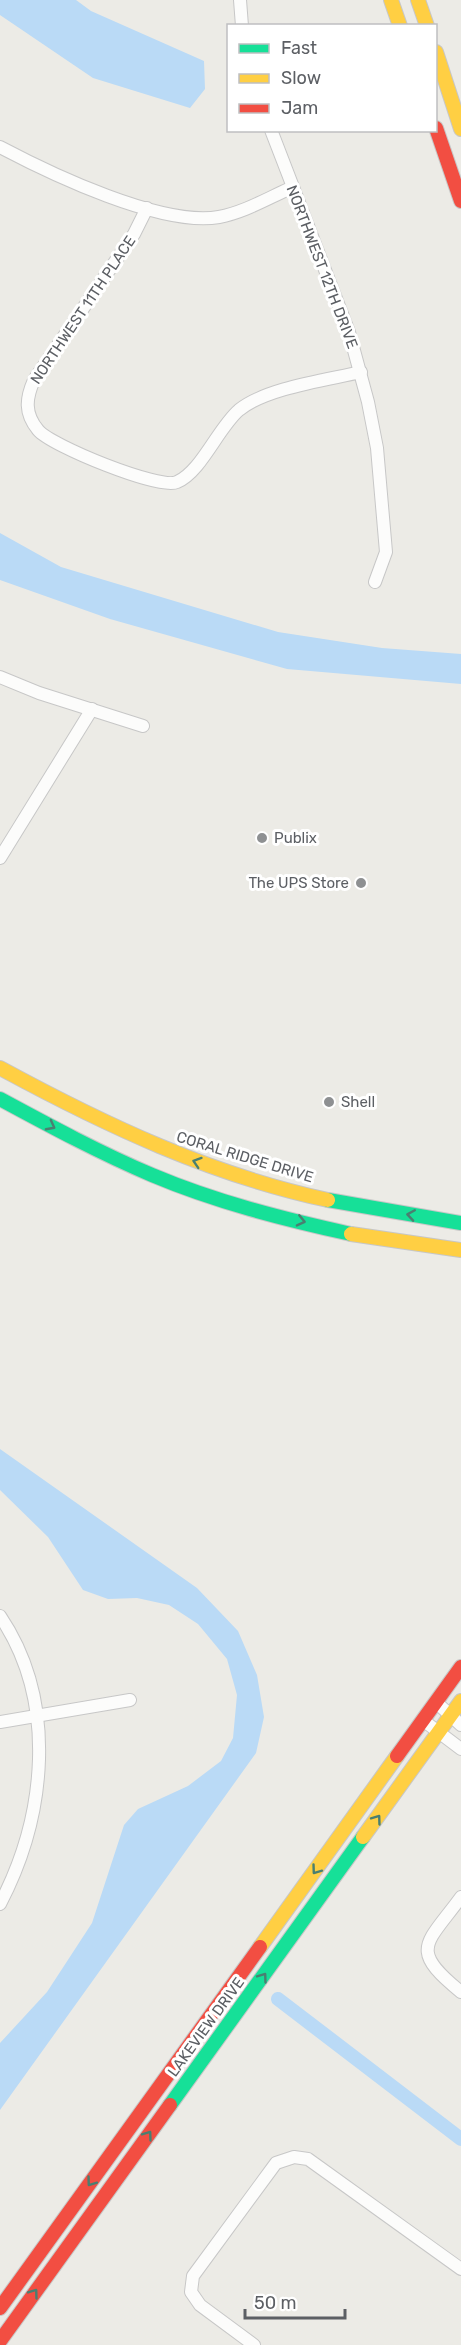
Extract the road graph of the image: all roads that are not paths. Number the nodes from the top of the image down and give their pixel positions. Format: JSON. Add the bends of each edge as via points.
{"nodes":[{"id":1,"x":240,"y":0,"type":"edge"},
{"id":2,"x":391,"y":0,"type":"edge"},
{"id":3,"x":418,"y":0,"type":"edge"},
{"id":4,"x":242,"y":24,"type":"edge"},
{"id":5,"x":399,"y":24,"type":"edge"},
{"id":6,"x":426,"y":24,"type":"edge"},
{"id":7,"x":437,"y":58,"type":"edge"},
{"id":8,"x":461,"y":129,"type":"edge"},
{"id":9,"x":272,"y":132,"type":"edge"},
{"id":10,"x":436,"y":132,"type":"edge"},
{"id":11,"x":0,"y":147,"type":"edge"},
{"id":12,"x":291,"y":188,"type":"junction"},
{"id":13,"x":461,"y":201,"type":"edge"},
{"id":14,"x":147,"y":208,"type":"junction"},
{"id":15,"x":361,"y":372,"type":"junction"},
{"id":16,"x":375,"y":582,"type":"dead end"},
{"id":17,"x":0,"y":677,"type":"edge"},
{"id":18,"x":93,"y":709,"type":"junction"},
{"id":19,"x":143,"y":726,"type":"dead end"},
{"id":20,"x":0,"y":858,"type":"edge"},
{"id":21,"x":0,"y":1068,"type":"edge"},
{"id":22,"x":0,"y":1098,"type":"edge"},
{"id":23,"x":461,"y":1223,"type":"edge"},
{"id":24,"x":461,"y":1250,"type":"edge"},
{"id":25,"x":0,"y":1616,"type":"edge"},
{"id":26,"x":461,"y":1666,"type":"edge"},
{"id":27,"x":130,"y":1700,"type":"dead end"},
{"id":28,"x":461,"y":1701,"type":"edge"},
{"id":29,"x":436,"y":1702,"type":"junction"},
{"id":30,"x":38,"y":1715,"type":"junction"},
{"id":31,"x":424,"y":1720,"type":"junction"},
{"id":32,"x":456,"y":1720,"type":"edge"},
{"id":33,"x":0,"y":1722,"type":"edge"},
{"id":34,"x":439,"y":1733,"type":"junction"},
{"id":35,"x":461,"y":1749,"type":"edge"},
{"id":36,"x":461,"y":1897,"type":"edge"},
{"id":37,"x":0,"y":1904,"type":"edge"},
{"id":38,"x":461,"y":1992,"type":"edge"},
{"id":39,"x":461,"y":2269,"type":"edge"},
{"id":40,"x":0,"y":2308,"type":"edge"},
{"id":41,"x":0,"y":2340,"type":"edge"},
{"id":42,"x":254,"y":2345,"type":"edge"}],
"edges":[{"from":1,"to":4,"type":"street"},
{"from":2,"to":5,"type":"street"},
{"from":3,"to":6,"type":"street"},
{"from":7,"to":8,"type":"street"},
{"from":9,"to":12,"type":"street","name":"NORTHWEST 12TH DRIVE"},
{"from":10,"to":13,"type":"street"},
{"from":11,"to":14,"type":"street","via":[[67,181]]},
{"from":12,"to":14,"type":"street","via":[[219,217],[196,218]]},
{"from":12,"to":15,"type":"street","name":"NORTHWEST 12TH DRIVE","via":[[338,302]]},
{"from":14,"to":15,"type":"street","name":"NORTHWEST 11TH PLACE","via":[[134,234],[34,380],[27,397],[27,413],[38,431],[51,442],[165,485],[191,472],[224,424],[241,408],[265,396]]},
{"from":15,"to":16,"type":"street","name":"NORTHWEST 12TH DRIVE","via":[[377,448],[386,552]]},
{"from":17,"to":18,"type":"street"},
{"from":18,"to":19,"type":"street"},
{"from":18,"to":20,"type":"street"},
{"from":23,"to":21,"type":"street","name":"CORAL RIDGE DRIVE","one_way":true,"via":[[362,1208],[253,1180],[187,1158],[99,1121]]},
{"from":22,"to":24,"type":"street","one_way":true,"via":[[75,1139],[177,1185],[244,1207],[361,1235]]},
{"from":25,"to":30,"type":"street","via":[[22,1659]]},
{"from":26,"to":29,"type":"street","name":"LAKEVIEW DRIVE"},
{"from":27,"to":30,"type":"street"},
{"from":28,"to":32,"type":"street","name":"LAKEVIEW DRIVE"},
{"from":29,"to":31,"type":"street","name":"LAKEVIEW DRIVE"},
{"from":29,"to":32,"type":"street"},
{"from":30,"to":33,"type":"street"},
{"from":30,"to":37,"type":"street","via":[[39,1767],[32,1822],[16,1872]]},
{"from":31,"to":34,"type":"street"},
{"from":31,"to":40,"type":"street","name":"LAKEVIEW DRIVE","one_way":true},
{"from":32,"to":34,"type":"street","name":"LAKEVIEW DRIVE"},
{"from":34,"to":35,"type":"street"},
{"from":41,"to":34,"type":"street","name":"LAKEVIEW DRIVE","one_way":true},
{"from":36,"to":38,"type":"street","via":[[432,1936],[426,1951],[438,1974]]},
{"from":39,"to":42,"type":"street","via":[[309,2159],[294,2157],[276,2163],[193,2276],[191,2292],[200,2305]]}]}
